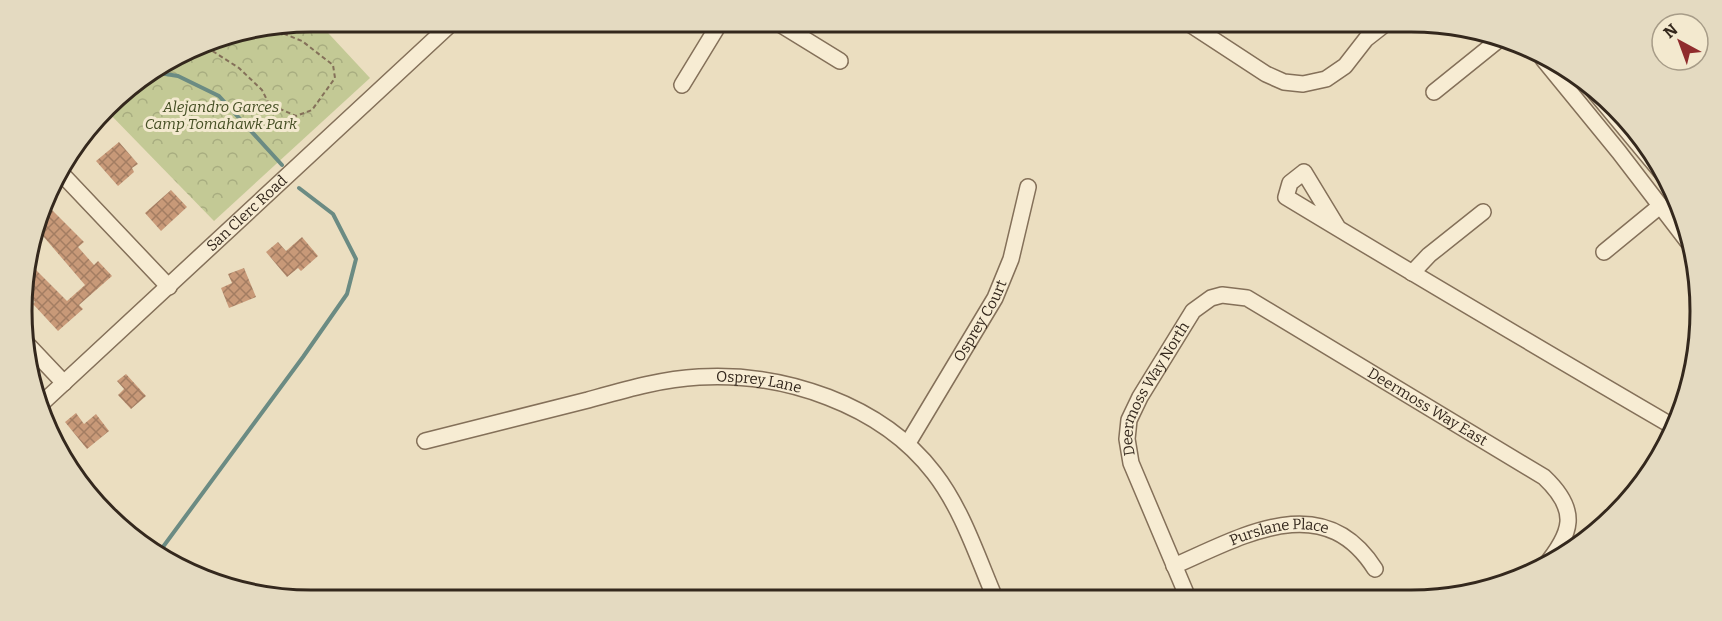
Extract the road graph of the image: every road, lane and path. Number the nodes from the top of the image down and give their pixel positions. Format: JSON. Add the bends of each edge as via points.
{"nodes":[{"id":1,"x":438,"y":32,"type":"edge"},
{"id":2,"x":715,"y":32,"type":"edge"},
{"id":3,"x":793,"y":32,"type":"edge"},
{"id":4,"x":1202,"y":32,"type":"edge"},
{"id":5,"x":1375,"y":32,"type":"edge"},
{"id":6,"x":282,"y":33,"type":"edge"},
{"id":7,"x":1494,"y":44,"type":"edge"},
{"id":8,"x":211,"y":50,"type":"edge"},
{"id":9,"x":840,"y":61,"type":"dead end"},
{"id":10,"x":1551,"y":69,"type":"edge"},
{"id":11,"x":682,"y":85,"type":"dead end"},
{"id":12,"x":1434,"y":92,"type":"dead end"},
{"id":13,"x":65,"y":178,"type":"edge"},
{"id":14,"x":1028,"y":187,"type":"dead end"},
{"id":15,"x":1660,"y":206,"type":"junction"},
{"id":16,"x":1483,"y":212,"type":"dead end"},
{"id":17,"x":1338,"y":228,"type":"junction"},
{"id":18,"x":1679,"y":230,"type":"edge"},
{"id":19,"x":1604,"y":252,"type":"dead end"},
{"id":20,"x":1412,"y":273,"type":"junction"},
{"id":21,"x":169,"y":287,"type":"junction"},
{"id":22,"x":1222,"y":295,"type":"joint"},
{"id":23,"x":35,"y":352,"type":"edge"},
{"id":24,"x":64,"y":383,"type":"junction"},
{"id":25,"x":46,"y":400,"type":"edge"},
{"id":26,"x":1667,"y":423,"type":"edge"},
{"id":27,"x":425,"y":441,"type":"dead end"},
{"id":28,"x":908,"y":443,"type":"junction"},
{"id":29,"x":1560,"y":546,"type":"edge"},
{"id":30,"x":1174,"y":566,"type":"junction"},
{"id":31,"x":1375,"y":569,"type":"dead end"},
{"id":32,"x":992,"y":590,"type":"edge"},
{"id":33,"x":1184,"y":590,"type":"edge"}],
"edges":[{"from":1,"to":21,"type":"street","name":"San Clerc Road"},
{"from":2,"to":11,"type":"street"},
{"from":3,"to":9,"type":"street"},
{"from":4,"to":5,"type":"street","via":[[1266,74],[1284,82],[1303,84],[1326,79],[1345,66]]},
{"from":6,"to":8,"type":"path","via":[[302,41],[333,65],[335,78],[312,110],[296,116],[269,104],[262,90]]},
{"from":7,"to":12,"type":"street"},
{"from":10,"to":15,"type":"street"},
{"from":13,"to":21,"type":"street"},
{"from":14,"to":28,"type":"street","name":"Osprey Court","via":[[1011,259],[995,298]]},
{"from":15,"to":18,"type":"street"},
{"from":15,"to":19,"type":"street"},
{"from":16,"to":20,"type":"street"},
{"from":17,"to":17,"type":"street","via":[[1286,197],[1290,183],[1304,172]]},
{"from":17,"to":20,"type":"street"},
{"from":20,"to":26,"type":"street"},
{"from":21,"to":24,"type":"street","name":"San Clerc Road"},
{"from":22,"to":29,"type":"street","name":"Deermoss Way East","via":[[1247,298],[1544,477],[1560,495],[1568,520]]},
{"from":22,"to":30,"type":"street","name":"Deermoss Way North","via":[[1193,311],[1129,420],[1131,463]]},
{"from":23,"to":24,"type":"street"},
{"from":24,"to":25,"type":"street","name":"San Clerc Road"},
{"from":27,"to":28,"type":"street","name":"Osprey Lane","via":[[658,382],[710,377],[759,380],[810,392],[849,406]]},
{"from":28,"to":32,"type":"street","name":"Osprey Lane","via":[[934,473],[957,510]]},
{"from":30,"to":31,"type":"street","name":"Purslane Place","via":[[1257,530],[1289,524],[1314,525],[1332,531],[1361,548]]},
{"from":30,"to":33,"type":"street","name":"Deermoss Way North"}]}
